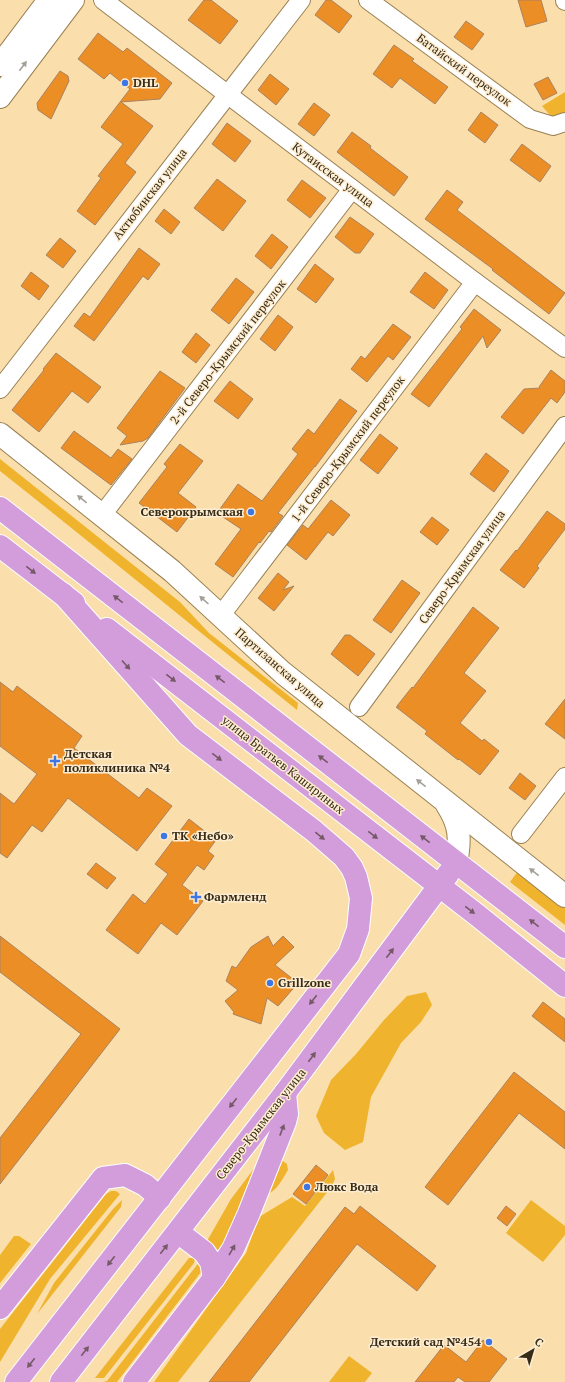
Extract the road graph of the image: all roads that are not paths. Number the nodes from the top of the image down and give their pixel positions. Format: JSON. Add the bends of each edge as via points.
{"nodes":[{"id":1,"x":49,"y":0,"type":"edge"},
{"id":2,"x":73,"y":0,"type":"edge"},
{"id":3,"x":103,"y":0,"type":"edge"},
{"id":4,"x":301,"y":0,"type":"edge"},
{"id":5,"x":368,"y":0,"type":"edge"},
{"id":6,"x":0,"y":65,"type":"edge"},
{"id":7,"x":227,"y":95,"type":"junction"},
{"id":8,"x":0,"y":97,"type":"edge"},
{"id":9,"x":565,"y":122,"type":"edge"},
{"id":10,"x":352,"y":189,"type":"junction"},
{"id":11,"x":475,"y":282,"type":"junction"},
{"id":12,"x":565,"y":348,"type":"edge"},
{"id":13,"x":0,"y":389,"type":"edge"},
{"id":14,"x":565,"y":426,"type":"edge"},
{"id":15,"x":0,"y":434,"type":"edge"},
{"id":16,"x":0,"y":508,"type":"edge"},
{"id":17,"x":102,"y":515,"type":"junction"},
{"id":18,"x":0,"y":546,"type":"edge"},
{"id":19,"x":63,"y":594,"type":"junction"},
{"id":20,"x":221,"y":615,"type":"junction"},
{"id":21,"x":359,"y":707,"type":"dead end"},
{"id":22,"x":565,"y":776,"type":"edge"},
{"id":23,"x":446,"y":803,"type":"junction"},
{"id":24,"x":521,"y":834,"type":"dead end"},
{"id":25,"x":456,"y":863,"type":"junction"},
{"id":26,"x":439,"y":886,"type":"junction"},
{"id":27,"x":565,"y":896,"type":"edge"},
{"id":28,"x":565,"y":947,"type":"edge"},
{"id":29,"x":565,"y":986,"type":"edge"},
{"id":30,"x":285,"y":1093,"type":"junction"},
{"id":31,"x":160,"y":1198,"type":"junction"},
{"id":32,"x":178,"y":1232,"type":"junction"},
{"id":33,"x":214,"y":1278,"type":"junction"},
{"id":34,"x":0,"y":1308,"type":"edge"},
{"id":35,"x":16,"y":1382,"type":"edge"},
{"id":36,"x":61,"y":1382,"type":"edge"},
{"id":37,"x":134,"y":1382,"type":"edge"}],
"edges":[{"from":1,"to":6,"type":"main road"},
{"from":8,"to":2,"type":"main road","one_way":true},
{"from":3,"to":7,"type":"street","name":"Кутаисская улица"},
{"from":4,"to":7,"type":"street","name":"Актюбинская улица"},
{"from":5,"to":9,"type":"street","name":"Батайский переулок","via":[[530,119],[553,126]]},
{"from":7,"to":10,"type":"street","name":"Кутаисская улица"},
{"from":7,"to":13,"type":"street","name":"Актюбинская улица"},
{"from":10,"to":11,"type":"street","name":"Кутаисская улица"},
{"from":10,"to":17,"type":"street","name":"2-й Северо-Крымский переулок"},
{"from":11,"to":12,"type":"street","name":"Кутаисская улица"},
{"from":11,"to":20,"type":"street","name":"1-й Северо-Крымский переулок"},
{"from":14,"to":21,"type":"street","name":"Северо-Крымская улица"},
{"from":17,"to":15,"type":"main road","name":"Партизанская улица","one_way":true},
{"from":25,"to":16,"type":"main road","one_way":true},
{"from":20,"to":17,"type":"main road","name":"Партизанская улица","one_way":true,"via":[[172,571]]},
{"from":18,"to":19,"type":"main road","name":"улица Братьев Кашириных","one_way":true},
{"from":19,"to":26,"type":"main road","name":"улица Братьев Кашириных","one_way":true},
{"from":19,"to":31,"type":"main road","one_way":true,"via":[[188,735],[335,848],[354,872],[361,898],[358,929],[352,947]]},
{"from":23,"to":20,"type":"main road","name":"Партизанская улица","one_way":true,"via":[[282,673]]},
{"from":22,"to":24,"type":"street"},
{"from":23,"to":25,"type":"main road","via":[[459,829]]},
{"from":27,"to":23,"type":"main road","name":"Партизанская улица","one_way":true},
{"from":25,"to":26,"type":"main road","name":"Северо-Крымская улица"},
{"from":28,"to":25,"type":"main road","one_way":true},
{"from":26,"to":29,"type":"main road","name":"улица Братьев Кашириных","one_way":true},
{"from":30,"to":26,"type":"main road","name":"Северо-Крымская улица","one_way":true},
{"from":30,"to":32,"type":"main road","name":"Северо-Крымская улица"},
{"from":33,"to":30,"type":"main road","one_way":true,"via":[[233,1249],[285,1122]]},
{"from":31,"to":34,"type":"main road","via":[[145,1185],[125,1175],[103,1178]]},
{"from":31,"to":35,"type":"main road","one_way":true},
{"from":32,"to":33,"type":"main road","via":[[204,1252],[211,1262]]},
{"from":36,"to":32,"type":"main road","name":"Северо-Крымская улица","one_way":true},
{"from":33,"to":37,"type":"main road"}]}
